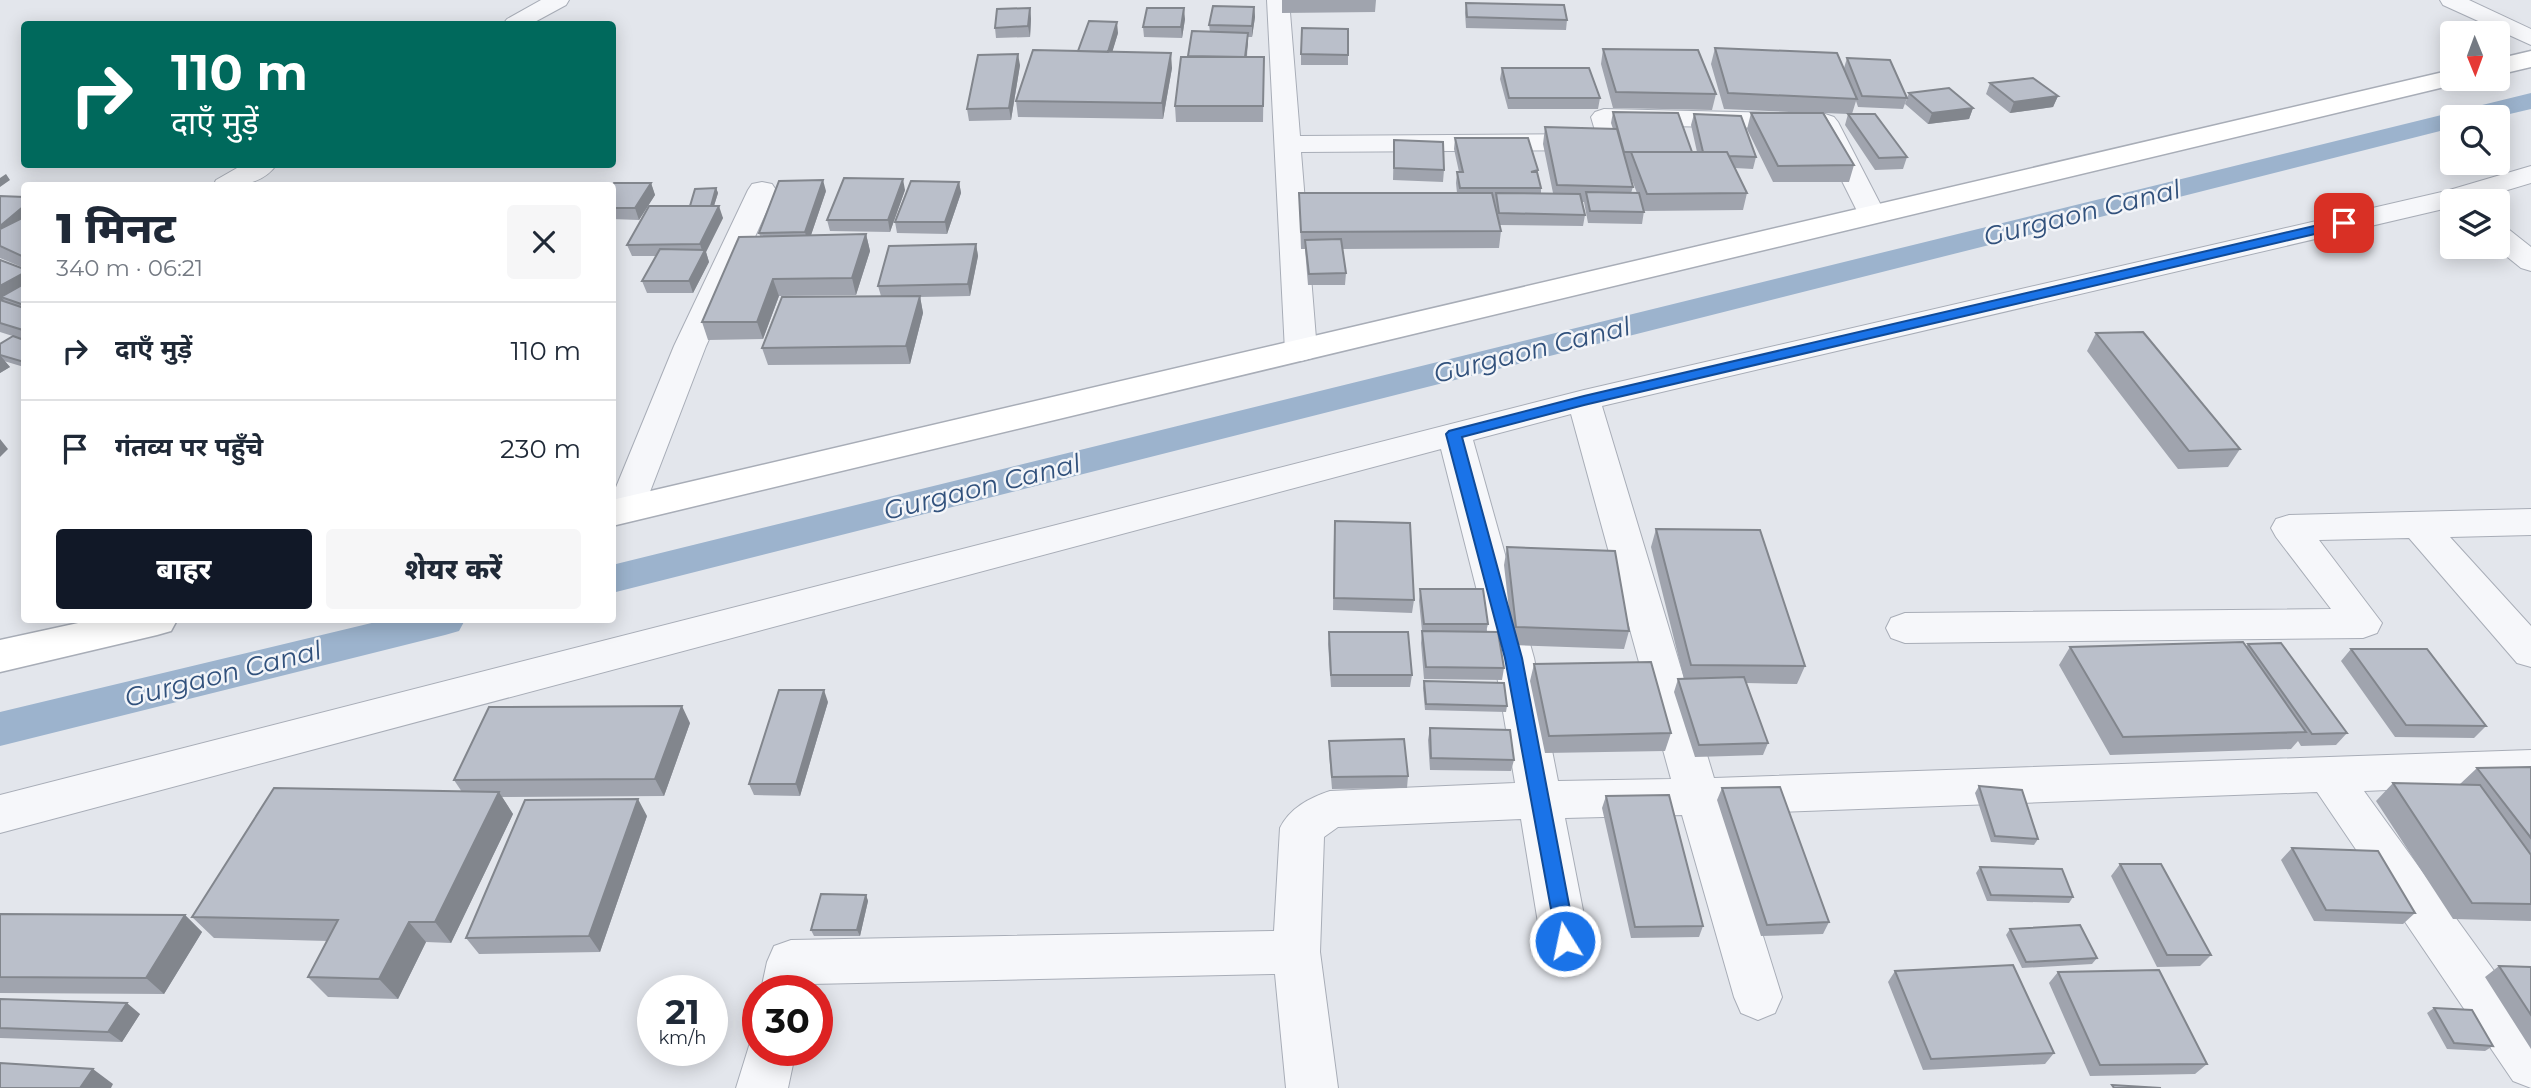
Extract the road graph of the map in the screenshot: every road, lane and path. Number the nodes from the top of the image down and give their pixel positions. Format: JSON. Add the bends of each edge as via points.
{"nodes":[{"id":1,"x":558,"y":0,"type":"edge"},
{"id":2,"x":1278,"y":0,"type":"edge"},
{"id":3,"x":2451,"y":0,"type":"edge"},
{"id":4,"x":520,"y":21,"type":"edge"},
{"id":5,"x":2531,"y":38,"type":"edge"},
{"id":6,"x":2531,"y":59,"type":"edge"},
{"id":7,"x":2510,"y":64,"type":"edge"},
{"id":8,"x":2440,"y":81,"type":"edge"},
{"id":9,"x":1287,"y":144,"type":"junction"},
{"id":10,"x":257,"y":168,"type":"edge"},
{"id":11,"x":2531,"y":174,"type":"edge"},
{"id":12,"x":233,"y":182,"type":"edge"},
{"id":13,"x":2487,"y":189,"type":"edge"},
{"id":14,"x":762,"y":190,"type":"dead end"},
{"id":15,"x":2440,"y":203,"type":"edge"},
{"id":16,"x":1872,"y":215,"type":"junction"},
{"id":17,"x":2510,"y":245,"type":"edge"},
{"id":18,"x":2531,"y":262,"type":"edge"},
{"id":19,"x":1301,"y":351,"type":"junction"},
{"id":20,"x":1584,"y":400,"type":"junction"},
{"id":21,"x":1454,"y":434,"type":"junction"},
{"id":22,"x":619,"y":511,"type":"edge"},
{"id":23,"x":2531,"y":522,"type":"edge"},
{"id":24,"x":2419,"y":525,"type":"junction"},
{"id":25,"x":144,"y":623,"type":"edge"},
{"id":26,"x":1905,"y":628,"type":"dead end"},
{"id":27,"x":2531,"y":652,"type":"edge"},
{"id":28,"x":0,"y":656,"type":"edge"},
{"id":29,"x":2530,"y":768,"type":"edge"},
{"id":30,"x":2327,"y":773,"type":"junction"},
{"id":31,"x":1698,"y":797,"type":"junction"},
{"id":32,"x":1541,"y":800,"type":"junction"},
{"id":33,"x":0,"y":814,"type":"edge"},
{"id":34,"x":1565,"y":941,"type":"dead end"},
{"id":35,"x":1296,"y":952,"type":"junction"},
{"id":36,"x":788,"y":975,"type":"edge"},
{"id":37,"x":1758,"y":997,"type":"dead end"},
{"id":38,"x":2531,"y":1064,"type":"edge"},
{"id":39,"x":767,"y":1066,"type":"edge"},
{"id":40,"x":762,"y":1088,"type":"edge"},
{"id":41,"x":1312,"y":1088,"type":"edge"}],
"edges":[{"from":1,"to":4,"type":"street"},
{"from":2,"to":9,"type":"street"},
{"from":3,"to":5,"type":"street"},
{"from":6,"to":7,"type":"street"},
{"from":8,"to":16,"type":"street"},
{"from":9,"to":16,"type":"street","via":[[1611,142],[1605,117],[1825,122]]},
{"from":9,"to":19,"type":"street"},
{"from":10,"to":12,"type":"street"},
{"from":11,"to":13,"type":"street"},
{"from":14,"to":22,"type":"street"},
{"from":15,"to":20,"type":"street"},
{"from":16,"to":19,"type":"street"},
{"from":17,"to":18,"type":"street"},
{"from":19,"to":22,"type":"street"},
{"from":20,"to":21,"type":"street"},
{"from":20,"to":31,"type":"street"},
{"from":21,"to":32,"type":"street","via":[[1514,658]]},
{"from":21,"to":33,"type":"street"},
{"from":23,"to":24,"type":"street"},
{"from":24,"to":26,"type":"street","via":[[2289,527],[2363,623]]},
{"from":24,"to":27,"type":"street"},
{"from":25,"to":28,"type":"street"},
{"from":29,"to":30,"type":"street"},
{"from":30,"to":31,"type":"street"},
{"from":30,"to":38,"type":"street"},
{"from":31,"to":32,"type":"street"},
{"from":31,"to":37,"type":"street"},
{"from":32,"to":34,"type":"street"},
{"from":32,"to":35,"type":"street","via":[[1330,809],[1302,828]]},
{"from":35,"to":36,"type":"street","via":[[791,961]]},
{"from":35,"to":41,"type":"street"},
{"from":39,"to":40,"type":"street"}]}
